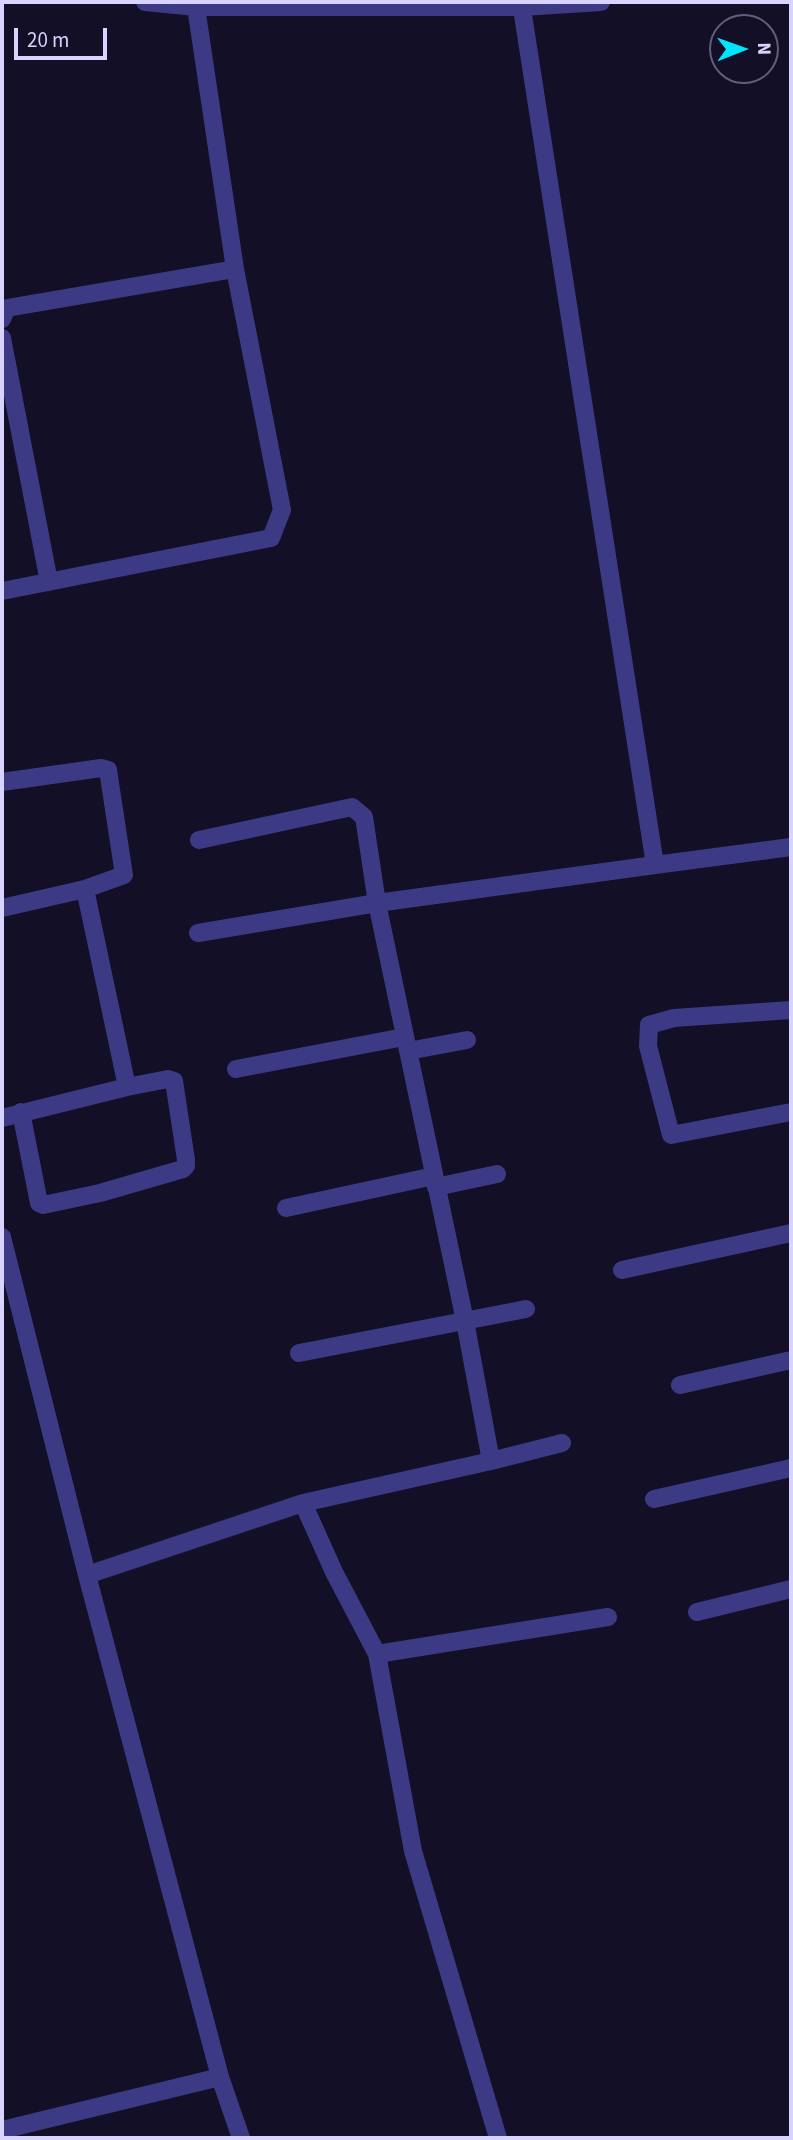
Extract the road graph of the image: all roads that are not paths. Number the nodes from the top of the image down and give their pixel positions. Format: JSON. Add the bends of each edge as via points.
{"nodes":[{"id":1,"x":145,"y":2,"type":"edge"},
{"id":2,"x":601,"y":2,"type":"edge"},
{"id":3,"x":345,"y":4,"type":"edge"},
{"id":4,"x":521,"y":4,"type":"edge"},
{"id":5,"x":196,"y":7,"type":"junction"},
{"id":6,"x":235,"y":269,"type":"junction"},
{"id":7,"x":2,"y":318,"type":"edge"},
{"id":8,"x":2,"y":338,"type":"edge"},
{"id":9,"x":49,"y":582,"type":"junction"},
{"id":10,"x":2,"y":591,"type":"edge"},
{"id":11,"x":2,"y":782,"type":"edge"},
{"id":12,"x":199,"y":840,"type":"dead end"},
{"id":13,"x":791,"y":847,"type":"edge"},
{"id":14,"x":655,"y":865,"type":"junction"},
{"id":15,"x":85,"y":889,"type":"junction"},
{"id":16,"x":377,"y":903,"type":"junction"},
{"id":17,"x":2,"y":908,"type":"edge"},
{"id":18,"x":198,"y":933,"type":"dead end"},
{"id":19,"x":791,"y":1010,"type":"edge"},
{"id":20,"x":467,"y":1040,"type":"dead end"},
{"id":21,"x":406,"y":1044,"type":"junction"},
{"id":22,"x":236,"y":1069,"type":"dead end"},
{"id":23,"x":127,"y":1087,"type":"junction"},
{"id":24,"x":21,"y":1112,"type":"junction"},
{"id":25,"x":791,"y":1112,"type":"edge"},
{"id":26,"x":2,"y":1118,"type":"edge"},
{"id":27,"x":497,"y":1174,"type":"dead end"},
{"id":28,"x":435,"y":1181,"type":"junction"},
{"id":29,"x":286,"y":1208,"type":"dead end"},
{"id":30,"x":791,"y":1233,"type":"edge"},
{"id":31,"x":2,"y":1237,"type":"edge"},
{"id":32,"x":622,"y":1270,"type":"dead end"},
{"id":33,"x":526,"y":1309,"type":"dead end"},
{"id":34,"x":465,"y":1321,"type":"junction"},
{"id":35,"x":299,"y":1353,"type":"dead end"},
{"id":36,"x":791,"y":1360,"type":"edge"},
{"id":37,"x":680,"y":1385,"type":"dead end"},
{"id":38,"x":562,"y":1443,"type":"dead end"},
{"id":39,"x":491,"y":1461,"type":"junction"},
{"id":40,"x":791,"y":1468,"type":"edge"},
{"id":41,"x":654,"y":1499,"type":"dead end"},
{"id":42,"x":303,"y":1503,"type":"junction"},
{"id":43,"x":87,"y":1575,"type":"junction"},
{"id":44,"x":791,"y":1589,"type":"edge"},
{"id":45,"x":697,"y":1612,"type":"dead end"},
{"id":46,"x":608,"y":1617,"type":"dead end"},
{"id":47,"x":377,"y":1654,"type":"junction"},
{"id":48,"x":220,"y":2077,"type":"junction"},
{"id":49,"x":2,"y":2130,"type":"edge"},
{"id":50,"x":241,"y":2138,"type":"edge"},
{"id":51,"x":498,"y":2138,"type":"edge"}],
"edges":[{"from":1,"to":5,"type":"street"},
{"from":2,"to":4,"type":"street"},
{"from":3,"to":4,"type":"street"},
{"from":3,"to":5,"type":"street"},
{"from":4,"to":14,"type":"street"},
{"from":5,"to":6,"type":"street"},
{"from":6,"to":7,"type":"street","via":[[7,308]]},
{"from":6,"to":9,"type":"street","via":[[282,510],[271,538]]},
{"from":8,"to":9,"type":"street"},
{"from":9,"to":10,"type":"street"},
{"from":11,"to":15,"type":"street","via":[[108,770],[124,875]]},
{"from":12,"to":16,"type":"street","via":[[352,807],[365,817]]},
{"from":13,"to":14,"type":"street"},
{"from":14,"to":16,"type":"street"},
{"from":15,"to":17,"type":"street"},
{"from":15,"to":23,"type":"street"},
{"from":16,"to":18,"type":"street"},
{"from":16,"to":21,"type":"street"},
{"from":19,"to":25,"type":"street","via":[[674,1018],[649,1025],[648,1046],[671,1135]]},
{"from":20,"to":21,"type":"street"},
{"from":21,"to":22,"type":"street"},
{"from":21,"to":28,"type":"street"},
{"from":23,"to":24,"type":"street"},
{"from":23,"to":24,"type":"street","via":[[174,1081],[186,1160],[183,1169],[43,1205]]},
{"from":24,"to":26,"type":"street"},
{"from":27,"to":28,"type":"street"},
{"from":28,"to":29,"type":"street"},
{"from":28,"to":34,"type":"street"},
{"from":30,"to":32,"type":"street"},
{"from":31,"to":43,"type":"street"},
{"from":33,"to":34,"type":"street"},
{"from":34,"to":35,"type":"street"},
{"from":34,"to":39,"type":"street"},
{"from":36,"to":37,"type":"street"},
{"from":38,"to":39,"type":"street"},
{"from":39,"to":42,"type":"street"},
{"from":40,"to":41,"type":"street"},
{"from":42,"to":43,"type":"street"},
{"from":42,"to":47,"type":"street"},
{"from":43,"to":48,"type":"street"},
{"from":44,"to":45,"type":"street"},
{"from":46,"to":47,"type":"street"},
{"from":47,"to":51,"type":"street","via":[[414,1851]]},
{"from":48,"to":49,"type":"street"},
{"from":48,"to":50,"type":"street"}]}
